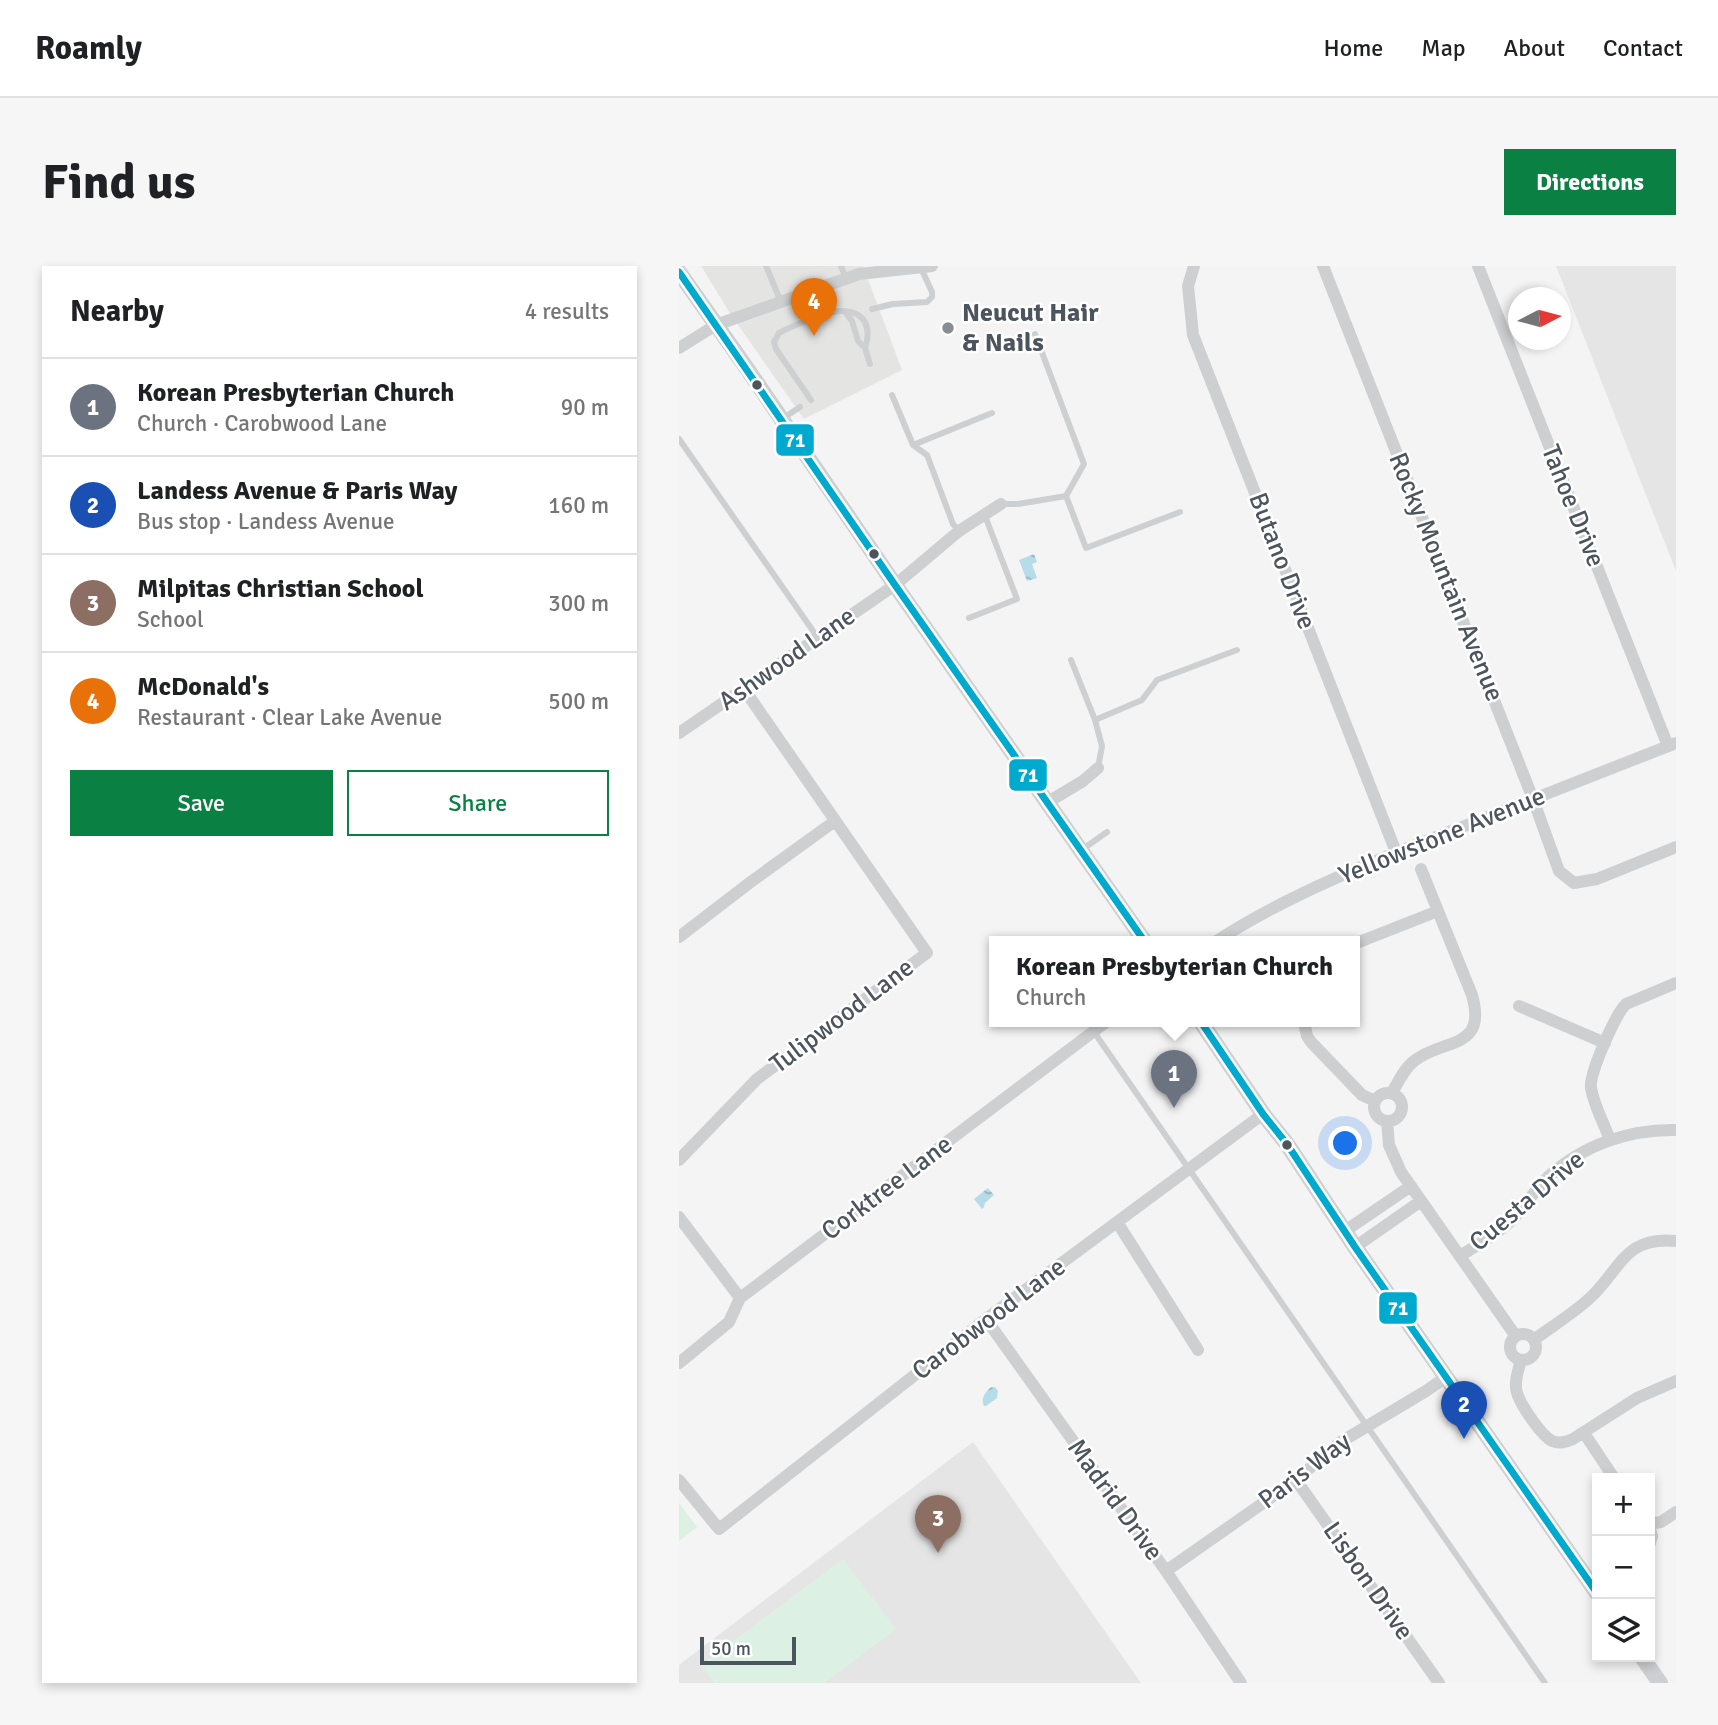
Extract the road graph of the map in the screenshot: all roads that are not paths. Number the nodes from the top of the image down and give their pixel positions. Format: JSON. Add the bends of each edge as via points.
{"nodes":[{"id":1,"x":766,"y":266,"type":"edge"},
{"id":2,"x":1194,"y":266,"type":"edge"},
{"id":3,"x":1323,"y":266,"type":"edge"},
{"id":4,"x":1478,"y":266,"type":"edge"},
{"id":5,"x":925,"y":267,"type":"edge"},
{"id":6,"x":679,"y":272,"type":"edge"},
{"id":7,"x":843,"y":272,"type":"edge"},
{"id":8,"x":781,"y":302,"type":"junction"},
{"id":9,"x":871,"y":309,"type":"dead end"},
{"id":10,"x":846,"y":312,"type":"junction"},
{"id":11,"x":716,"y":325,"type":"junction"},
{"id":12,"x":1035,"y":334,"type":"dead end"},
{"id":13,"x":679,"y":348,"type":"edge"},
{"id":14,"x":865,"y":348,"type":"junction"},
{"id":15,"x":870,"y":364,"type":"dead end"},
{"id":16,"x":892,"y":395,"type":"dead end"},
{"id":17,"x":811,"y":400,"type":"dead end"},
{"id":18,"x":800,"y":407,"type":"dead end"},
{"id":19,"x":992,"y":413,"type":"dead end"},
{"id":20,"x":782,"y":419,"type":"junction"},
{"id":21,"x":679,"y":439,"type":"edge"},
{"id":22,"x":913,"y":445,"type":"junction"},
{"id":23,"x":1066,"y":496,"type":"junction"},
{"id":24,"x":1001,"y":505,"type":"joint"},
{"id":25,"x":1180,"y":512,"type":"dead end"},
{"id":26,"x":985,"y":516,"type":"junction"},
{"id":27,"x":959,"y":531,"type":"junction"},
{"id":28,"x":895,"y":585,"type":"junction"},
{"id":29,"x":969,"y":618,"type":"dead end"},
{"id":30,"x":818,"y":638,"type":"junction"},
{"id":31,"x":1237,"y":650,"type":"dead end"},
{"id":32,"x":1070,"y":660,"type":"dead end"},
{"id":33,"x":744,"y":690,"type":"junction"},
{"id":34,"x":1095,"y":720,"type":"junction"},
{"id":35,"x":679,"y":733,"type":"edge"},
{"id":36,"x":1672,"y":745,"type":"edge"},
{"id":37,"x":1098,"y":768,"type":"joint"},
{"id":38,"x":1533,"y":799,"type":"junction"},
{"id":39,"x":1048,"y":802,"type":"junction"},
{"id":40,"x":835,"y":821,"type":"junction"},
{"id":41,"x":1107,"y":832,"type":"dead end"},
{"id":42,"x":1676,"y":847,"type":"edge"},
{"id":43,"x":1081,"y":850,"type":"junction"},
{"id":44,"x":1396,"y":852,"type":"junction"},
{"id":45,"x":1421,"y":869,"type":"dead end"},
{"id":46,"x":1438,"y":911,"type":"junction"},
{"id":47,"x":1141,"y":936,"type":"edge"},
{"id":48,"x":1224,"y":936,"type":"edge"},
{"id":49,"x":679,"y":937,"type":"edge"},
{"id":50,"x":1360,"y":942,"type":"edge"},
{"id":51,"x":1676,"y":984,"type":"edge"},
{"id":52,"x":1519,"y":1006,"type":"dead end"},
{"id":53,"x":1100,"y":1027,"type":"edge"},
{"id":54,"x":1204,"y":1027,"type":"edge"},
{"id":55,"x":1305,"y":1027,"type":"edge"},
{"id":56,"x":1094,"y":1032,"type":"junction"},
{"id":57,"x":1605,"y":1043,"type":"junction"},
{"id":58,"x":1392,"y":1093,"type":"junction"},
{"id":59,"x":1375,"y":1101,"type":"junction"},
{"id":60,"x":1263,"y":1114,"type":"junction"},
{"id":61,"x":1387,"y":1121,"type":"junction"},
{"id":62,"x":1676,"y":1130,"type":"edge"},
{"id":63,"x":1610,"y":1140,"type":"junction"},
{"id":64,"x":679,"y":1160,"type":"edge"},
{"id":65,"x":1190,"y":1169,"type":"junction"},
{"id":66,"x":1411,"y":1186,"type":"junction"},
{"id":67,"x":1422,"y":1201,"type":"junction"},
{"id":68,"x":679,"y":1217,"type":"edge"},
{"id":69,"x":1117,"y":1222,"type":"junction"},
{"id":70,"x":1345,"y":1231,"type":"junction"},
{"id":71,"x":1676,"y":1241,"type":"edge"},
{"id":72,"x":1355,"y":1247,"type":"junction"},
{"id":73,"x":1460,"y":1256,"type":"junction"},
{"id":74,"x":740,"y":1298,"type":"junction"},
{"id":75,"x":986,"y":1319,"type":"junction"},
{"id":76,"x":1515,"y":1335,"type":"junction"},
{"id":77,"x":1535,"y":1339,"type":"junction"},
{"id":78,"x":1199,"y":1350,"type":"dead end"},
{"id":79,"x":1521,"y":1360,"type":"junction"},
{"id":80,"x":679,"y":1363,"type":"edge"},
{"id":81,"x":1446,"y":1377,"type":"junction"},
{"id":82,"x":1676,"y":1381,"type":"edge"},
{"id":83,"x":1366,"y":1426,"type":"junction"},
{"id":84,"x":1584,"y":1433,"type":"junction"},
{"id":85,"x":1611,"y":1473,"type":"edge"},
{"id":86,"x":679,"y":1479,"type":"edge"},
{"id":87,"x":1296,"y":1480,"type":"junction"},
{"id":88,"x":1676,"y":1512,"type":"edge"},
{"id":89,"x":1655,"y":1523,"type":"edge"},
{"id":90,"x":1166,"y":1571,"type":"junction"},
{"id":91,"x":1592,"y":1580,"type":"edge"},
{"id":92,"x":1645,"y":1662,"type":"edge"},
{"id":93,"x":1241,"y":1683,"type":"edge"},
{"id":94,"x":1439,"y":1683,"type":"edge"},
{"id":95,"x":1545,"y":1683,"type":"edge"},
{"id":96,"x":1660,"y":1683,"type":"edge"}],
"edges":[{"from":1,"to":8,"type":"lane"},
{"from":2,"to":44,"type":"street","name":"Butano Drive","via":[[1188,286],[1193,335]]},
{"from":3,"to":38,"type":"street","name":"Rocky Mountain Avenue"},
{"from":4,"to":36,"type":"street","name":"Tahoe Drive"},
{"from":5,"to":7,"type":"street"},
{"from":5,"to":9,"type":"lane","via":[[932,292],[927,302]]},
{"from":6,"to":11,"type":"main road"},
{"from":7,"to":8,"type":"street"},
{"from":8,"to":11,"type":"street"},
{"from":10,"to":14,"type":"lane"},
{"from":10,"to":14,"type":"lane","via":[[865,321]]},
{"from":10,"to":17,"type":"lane","via":[[833,312],[775,337],[776,349]]},
{"from":11,"to":13,"type":"street"},
{"from":11,"to":20,"type":"main road"},
{"from":12,"to":23,"type":"lane","via":[[1084,464]]},
{"from":14,"to":15,"type":"lane"},
{"from":16,"to":22,"type":"lane"},
{"from":18,"to":20,"type":"lane"},
{"from":19,"to":22,"type":"lane"},
{"from":20,"to":28,"type":"main road"},
{"from":21,"to":30,"type":"lane"},
{"from":22,"to":27,"type":"lane","via":[[927,455]]},
{"from":23,"to":24,"type":"lane"},
{"from":23,"to":25,"type":"lane","via":[[1086,548]]},
{"from":24,"to":26,"type":"street","name":"Ashwood Lane"},
{"from":26,"to":27,"type":"street","name":"Ashwood Lane"},
{"from":26,"to":29,"type":"lane","via":[[1017,599]]},
{"from":27,"to":28,"type":"street","name":"Ashwood Lane"},
{"from":28,"to":30,"type":"street","name":"Ashwood Lane"},
{"from":28,"to":39,"type":"main road"},
{"from":30,"to":33,"type":"street","name":"Ashwood Lane"},
{"from":31,"to":34,"type":"lane","via":[[1157,680],[1143,700]]},
{"from":32,"to":34,"type":"lane"},
{"from":33,"to":35,"type":"street","name":"Ashwood Lane"},
{"from":33,"to":40,"type":"street","name":"Tulipwood Lane"},
{"from":34,"to":37,"type":"lane","via":[[1103,746]]},
{"from":36,"to":38,"type":"street","name":"Yellowstone Avenue"},
{"from":37,"to":39,"type":"street"},
{"from":38,"to":42,"type":"street","name":"Rocky Mountain Avenue","via":[[1559,871],[1574,883],[1597,879]]},
{"from":38,"to":44,"type":"street","name":"Yellowstone Avenue"},
{"from":39,"to":43,"type":"main road"},
{"from":40,"to":49,"type":"street"},
{"from":40,"to":64,"type":"street","name":"Tulipwood Lane","via":[[927,953],[757,1079]]},
{"from":41,"to":43,"type":"lane"},
{"from":43,"to":47,"type":"main road"},
{"from":44,"to":48,"type":"street","name":"Yellowstone Avenue","via":[[1279,904]]},
{"from":45,"to":46,"type":"street"},
{"from":46,"to":50,"type":"street"},
{"from":46,"to":58,"type":"street","via":[[1476,1014],[1468,1035],[1413,1061]]},
{"from":51,"to":57,"type":"street","via":[[1626,1004]]},
{"from":52,"to":57,"type":"street"},
{"from":53,"to":56,"type":"street","name":"Corktree Lane"},
{"from":54,"to":60,"type":"main road"},
{"from":55,"to":59,"type":"street","via":[[1311,1042],[1361,1095]]},
{"from":56,"to":65,"type":"lane"},
{"from":56,"to":74,"type":"street","name":"Corktree Lane"},
{"from":57,"to":63,"type":"street","via":[[1591,1087]]},
{"from":58,"to":59,"type":"street"},
{"from":58,"to":61,"type":"street","via":[[1402,1103],[1402,1110]]},
{"from":59,"to":61,"type":"street","via":[[1376,1114]]},
{"from":60,"to":65,"type":"street","name":"Carobwood Lane"},
{"from":60,"to":70,"type":"main road"},
{"from":61,"to":66,"type":"street","via":[[1392,1154]]},
{"from":62,"to":63,"type":"street","name":"Cuesta Drive"},
{"from":63,"to":73,"type":"street","name":"Cuesta Drive","via":[[1564,1164],[1514,1218]]},
{"from":65,"to":69,"type":"street","name":"Carobwood Lane"},
{"from":65,"to":83,"type":"lane"},
{"from":66,"to":67,"type":"street"},
{"from":66,"to":70,"type":"street"},
{"from":67,"to":72,"type":"street"},
{"from":67,"to":73,"type":"street"},
{"from":68,"to":74,"type":"street"},
{"from":69,"to":75,"type":"street","name":"Carobwood Lane"},
{"from":69,"to":78,"type":"street"},
{"from":70,"to":72,"type":"main road"},
{"from":71,"to":77,"type":"street","via":[[1645,1244],[1630,1251],[1599,1290]]},
{"from":72,"to":81,"type":"main road"},
{"from":73,"to":76,"type":"street"},
{"from":74,"to":80,"type":"street","name":"Corktree Lane","via":[[729,1322]]},
{"from":75,"to":86,"type":"street","name":"Carobwood Lane","via":[[719,1529]]},
{"from":75,"to":90,"type":"street","name":"Madrid Drive"},
{"from":76,"to":77,"type":"street","via":[[1526,1333]]},
{"from":76,"to":79,"type":"street","via":[[1510,1349]]},
{"from":77,"to":79,"type":"street","via":[[1535,1354]]},
{"from":79,"to":84,"type":"street","via":[[1517,1395],[1541,1431],[1550,1440],[1565,1443]]},
{"from":81,"to":83,"type":"street","name":"Paris Way"},
{"from":81,"to":91,"type":"main road"},
{"from":82,"to":84,"type":"street","via":[[1637,1398]]},
{"from":83,"to":87,"type":"street","name":"Paris Way"},
{"from":83,"to":95,"type":"lane"},
{"from":84,"to":85,"type":"street"},
{"from":87,"to":90,"type":"street","name":"Paris Way"},
{"from":87,"to":94,"type":"street","name":"Lisbon Drive"},
{"from":88,"to":89,"type":"street"},
{"from":90,"to":93,"type":"street","name":"Madrid Drive"},
{"from":92,"to":96,"type":"main road"}]}
